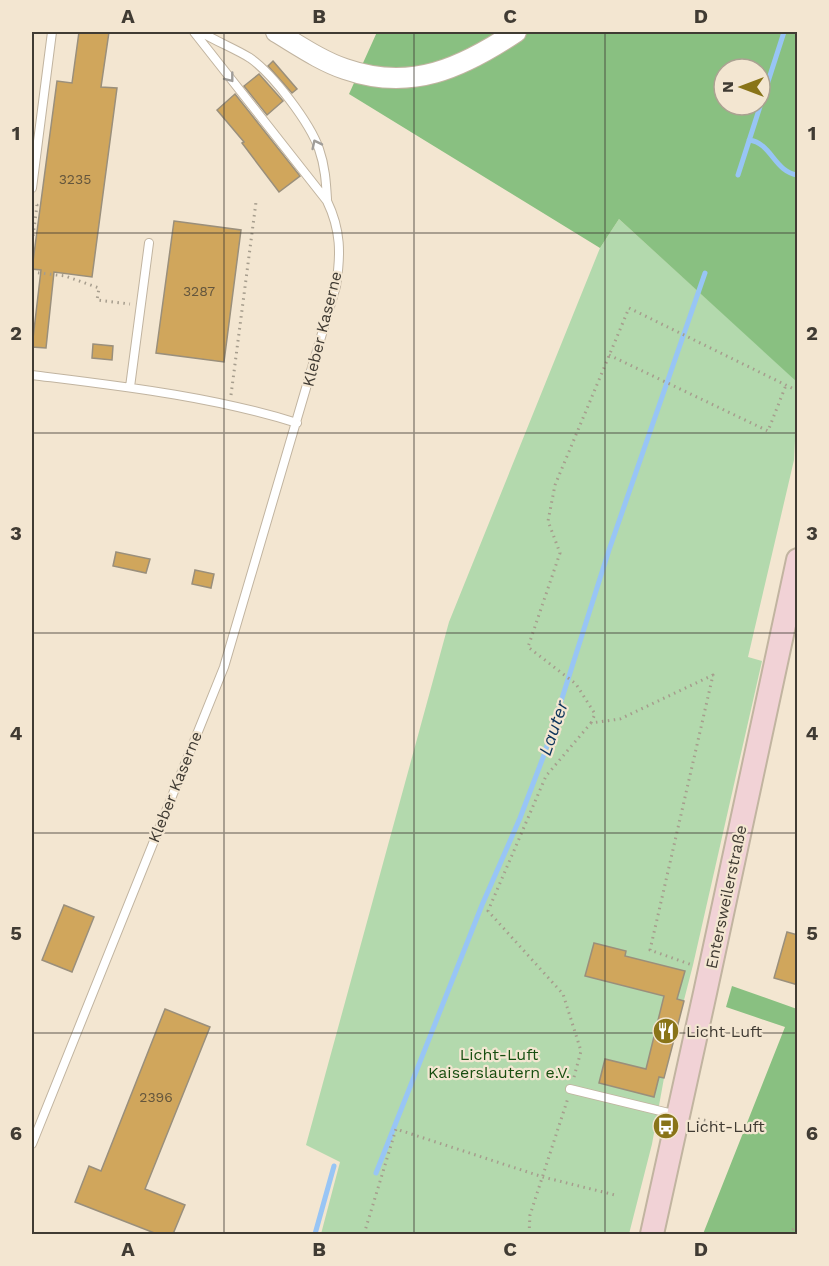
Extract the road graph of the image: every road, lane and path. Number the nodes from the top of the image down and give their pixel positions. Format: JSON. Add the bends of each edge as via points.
{"nodes":[{"id":1,"x":52,"y":32,"type":"edge"},
{"id":2,"x":194,"y":32,"type":"edge"},
{"id":3,"x":201,"y":32,"type":"edge"},
{"id":4,"x":276,"y":32,"type":"edge"},
{"id":5,"x":516,"y":32,"type":"edge"},
{"id":6,"x":32,"y":188,"type":"edge"},
{"id":7,"x":32,"y":201,"type":"edge"},
{"id":8,"x":327,"y":201,"type":"junction"},
{"id":9,"x":256,"y":202,"type":"dead end"},
{"id":10,"x":149,"y":243,"type":"dead end"},
{"id":11,"x":32,"y":245,"type":"edge"},
{"id":12,"x":32,"y":272,"type":"edge"},
{"id":13,"x":140,"y":306,"type":"junction"},
{"id":14,"x":609,"y":356,"type":"junction"},
{"id":15,"x":32,"y":375,"type":"edge"},
{"id":16,"x":786,"y":385,"type":"junction"},
{"id":17,"x":130,"y":387,"type":"junction"},
{"id":18,"x":798,"y":391,"type":"edge"},
{"id":19,"x":230,"y":406,"type":"junction"},
{"id":20,"x":297,"y":423,"type":"junction"},
{"id":21,"x":798,"y":560,"type":"edge"},
{"id":22,"x":591,"y":723,"type":"junction"},
{"id":23,"x":696,"y":966,"type":"dead end"},
{"id":24,"x":570,"y":1089,"type":"junction"},
{"id":25,"x":679,"y":1116,"type":"junction"},
{"id":26,"x":725,"y":1124,"type":"dead end"},
{"id":27,"x":32,"y":1144,"type":"edge"},
{"id":28,"x":543,"y":1177,"type":"junction"},
{"id":29,"x":615,"y":1195,"type":"dead end"},
{"id":30,"x":798,"y":1225,"type":"edge"},
{"id":31,"x":364,"y":1234,"type":"edge"},
{"id":32,"x":530,"y":1234,"type":"edge"},
{"id":33,"x":652,"y":1234,"type":"edge"},
{"id":34,"x":788,"y":1234,"type":"edge"}],
"edges":[{"from":1,"to":6,"type":"lane"},
{"from":2,"to":8,"type":"lane","one_way":true},
{"from":8,"to":3,"type":"lane","one_way":true,"via":[[319,147],[279,85],[252,60]]},
{"from":4,"to":5,"type":"street","via":[[343,69],[377,78],[406,78],[449,69]]},
{"from":7,"to":11,"type":"path","via":[[37,205]]},
{"from":8,"to":20,"type":"lane","name":"Kleber Kaserne","via":[[338,228],[339,266]]},
{"from":9,"to":19,"type":"path"},
{"from":10,"to":13,"type":"lane"},
{"from":12,"to":13,"type":"path","via":[[65,276],[99,288],[97,300]]},
{"from":13,"to":17,"type":"lane"},
{"from":14,"to":16,"type":"path","via":[[768,431]]},
{"from":14,"to":16,"type":"path","via":[[629,308]]},
{"from":14,"to":22,"type":"path","via":[[555,485],[549,521],[560,553],[528,647],[576,684],[595,714]]},
{"from":15,"to":17,"type":"lane"},
{"from":16,"to":18,"type":"path"},
{"from":17,"to":19,"type":"lane"},
{"from":19,"to":20,"type":"lane"},
{"from":20,"to":27,"type":"lane","name":"Kleber Kaserne","via":[[224,667]]},
{"from":21,"to":25,"type":"main road","name":"Entersweilerstraße"},
{"from":22,"to":23,"type":"path","via":[[620,719],[713,675],[650,950]]},
{"from":22,"to":24,"type":"path","via":[[546,776],[488,911],[563,993],[581,1051]]},
{"from":24,"to":25,"type":"lane"},
{"from":24,"to":28,"type":"path"},
{"from":25,"to":26,"type":"path"},
{"from":25,"to":33,"type":"main road","name":"Entersweilerstraße"},
{"from":28,"to":29,"type":"path"},
{"from":28,"to":31,"type":"path","via":[[396,1129]]},
{"from":28,"to":32,"type":"path","via":[[530,1215]]},
{"from":30,"to":34,"type":"path"}]}
